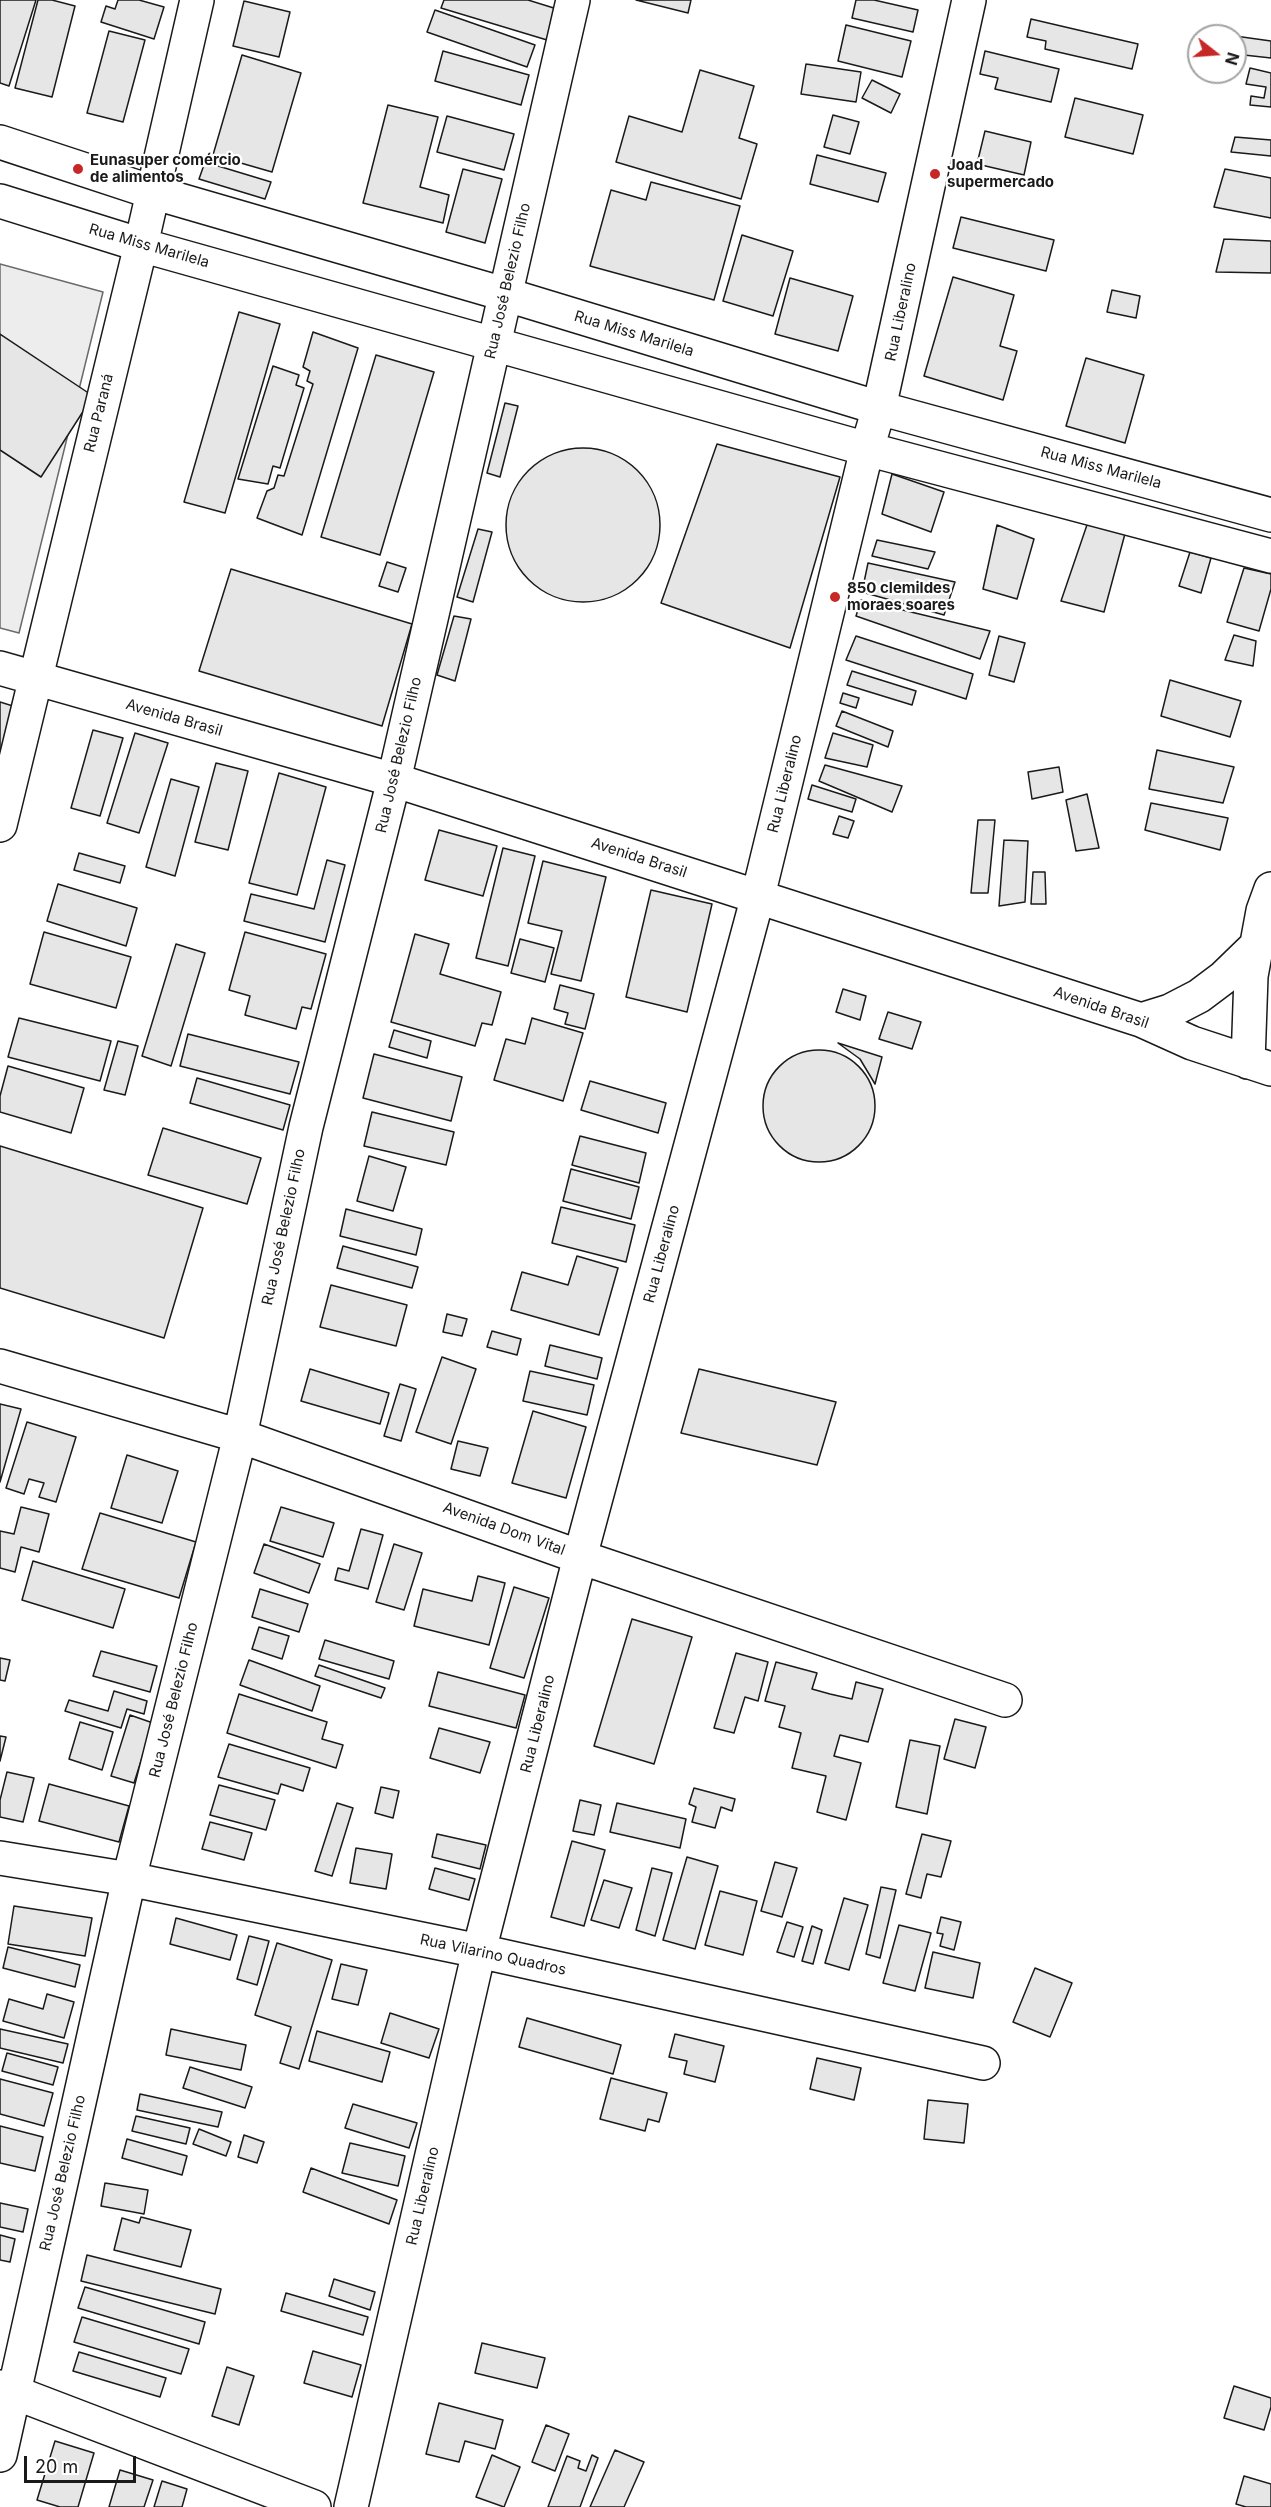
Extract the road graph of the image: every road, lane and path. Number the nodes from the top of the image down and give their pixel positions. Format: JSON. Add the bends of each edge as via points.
{"nodes":[{"id":1,"x":197,"y":0,"type":"edge"},
{"id":2,"x":573,"y":0,"type":"edge"},
{"id":3,"x":969,"y":0,"type":"edge"},
{"id":4,"x":0,"y":142,"type":"edge"},
{"id":5,"x":152,"y":192,"type":"junction"},
{"id":6,"x":0,"y":201,"type":"edge"},
{"id":7,"x":141,"y":245,"type":"junction"},
{"id":8,"x":504,"y":294,"type":"junction"},
{"id":9,"x":493,"y":342,"type":"junction"},
{"id":10,"x":879,"y":408,"type":"junction"},
{"id":11,"x":867,"y":449,"type":"junction"},
{"id":12,"x":1271,"y":515,"type":"edge"},
{"id":13,"x":1271,"y":556,"type":"edge"},
{"id":14,"x":0,"y":668,"type":"edge"},
{"id":15,"x":34,"y":678,"type":"junction"},
{"id":16,"x":394,"y":780,"type":"junction"},
{"id":17,"x":0,"y":825,"type":"edge"},
{"id":18,"x":1271,"y":889,"type":"edge"},
{"id":19,"x":758,"y":896,"type":"junction"},
{"id":20,"x":1256,"y":947,"type":"junction"},
{"id":21,"x":1141,"y":1020,"type":"junction"},
{"id":22,"x":1259,"y":1065,"type":"edge"},
{"id":23,"x":0,"y":1366,"type":"edge"},
{"id":24,"x":240,"y":1436,"type":"junction"},
{"id":25,"x":580,"y":1557,"type":"junction"},
{"id":26,"x":1005,"y":1700,"type":"dead end"},
{"id":27,"x":0,"y":1858,"type":"edge"},
{"id":28,"x":129,"y":1879,"type":"junction"},
{"id":29,"x":479,"y":1951,"type":"junction"},
{"id":30,"x":983,"y":2063,"type":"dead end"},
{"id":31,"x":7,"y":2389,"type":"edge"},
{"id":32,"x":0,"y":2455,"type":"edge"},
{"id":33,"x":314,"y":2507,"type":"edge"},
{"id":34,"x":351,"y":2507,"type":"edge"}],
"edges":[{"from":1,"to":5,"type":"street","name":"Rua Paraná"},
{"from":2,"to":8,"type":"street","name":"Rua José Belezio Filho"},
{"from":3,"to":10,"type":"street","name":"Rua Liberalino"},
{"from":4,"to":5,"type":"street","name":"Rua Miss Marilela"},
{"from":5,"to":7,"type":"street","name":"Rua Paraná"},
{"from":5,"to":8,"type":"street","name":"Rua Miss Marilela"},
{"from":6,"to":7,"type":"street","name":"Rua Miss Marilela"},
{"from":7,"to":9,"type":"street","name":"Rua Miss Marilela"},
{"from":7,"to":15,"type":"street","name":"Rua Paraná"},
{"from":8,"to":9,"type":"street","name":"Rua José Belezio Filho"},
{"from":8,"to":10,"type":"street","name":"Rua Miss Marilela"},
{"from":9,"to":11,"type":"street","name":"Rua Miss Marilela"},
{"from":9,"to":16,"type":"street","name":"Rua José Belezio Filho"},
{"from":10,"to":11,"type":"street","name":"Rua Liberalino"},
{"from":10,"to":12,"type":"street","name":"Rua Miss Marilela"},
{"from":11,"to":13,"type":"street","name":"Rua Miss Marilela"},
{"from":11,"to":19,"type":"street","name":"Rua Liberalino"},
{"from":14,"to":15,"type":"street","name":"Avenida Brasil"},
{"from":15,"to":16,"type":"street","name":"Avenida Brasil"},
{"from":15,"to":17,"type":"street","name":"Rua Paraná"},
{"from":16,"to":19,"type":"street","name":"Avenida Brasil"},
{"from":16,"to":24,"type":"street","name":"Rua José Belezio Filho","via":[[306,1127]]},
{"from":18,"to":20,"type":"street"},
{"from":19,"to":21,"type":"street","name":"Avenida Brasil"},
{"from":19,"to":25,"type":"street","name":"Rua Liberalino"},
{"from":20,"to":21,"type":"street","via":[[1199,996]]},
{"from":20,"to":22,"type":"street","via":[[1251,976]]},
{"from":21,"to":22,"type":"street","name":"Avenida Brasil"},
{"from":23,"to":24,"type":"street","name":"Avenida Dom Vital"},
{"from":24,"to":25,"type":"street","name":"Avenida Dom Vital"},
{"from":24,"to":28,"type":"street","name":"Rua José Belezio Filho"},
{"from":25,"to":26,"type":"street","name":"Avenida Dom Vital"},
{"from":25,"to":29,"type":"street","name":"Rua Liberalino"},
{"from":27,"to":28,"type":"street","name":"Rua Vilarino Quadros"},
{"from":28,"to":29,"type":"street","name":"Rua Vilarino Quadros"},
{"from":28,"to":31,"type":"street","name":"Rua José Belezio Filho"},
{"from":29,"to":30,"type":"street","name":"Rua Vilarino Quadros"},
{"from":29,"to":34,"type":"street","name":"Rua Liberalino"},
{"from":31,"to":32,"type":"street","name":"Rua José Belezio Filho"},
{"from":31,"to":33,"type":"street"}]}
